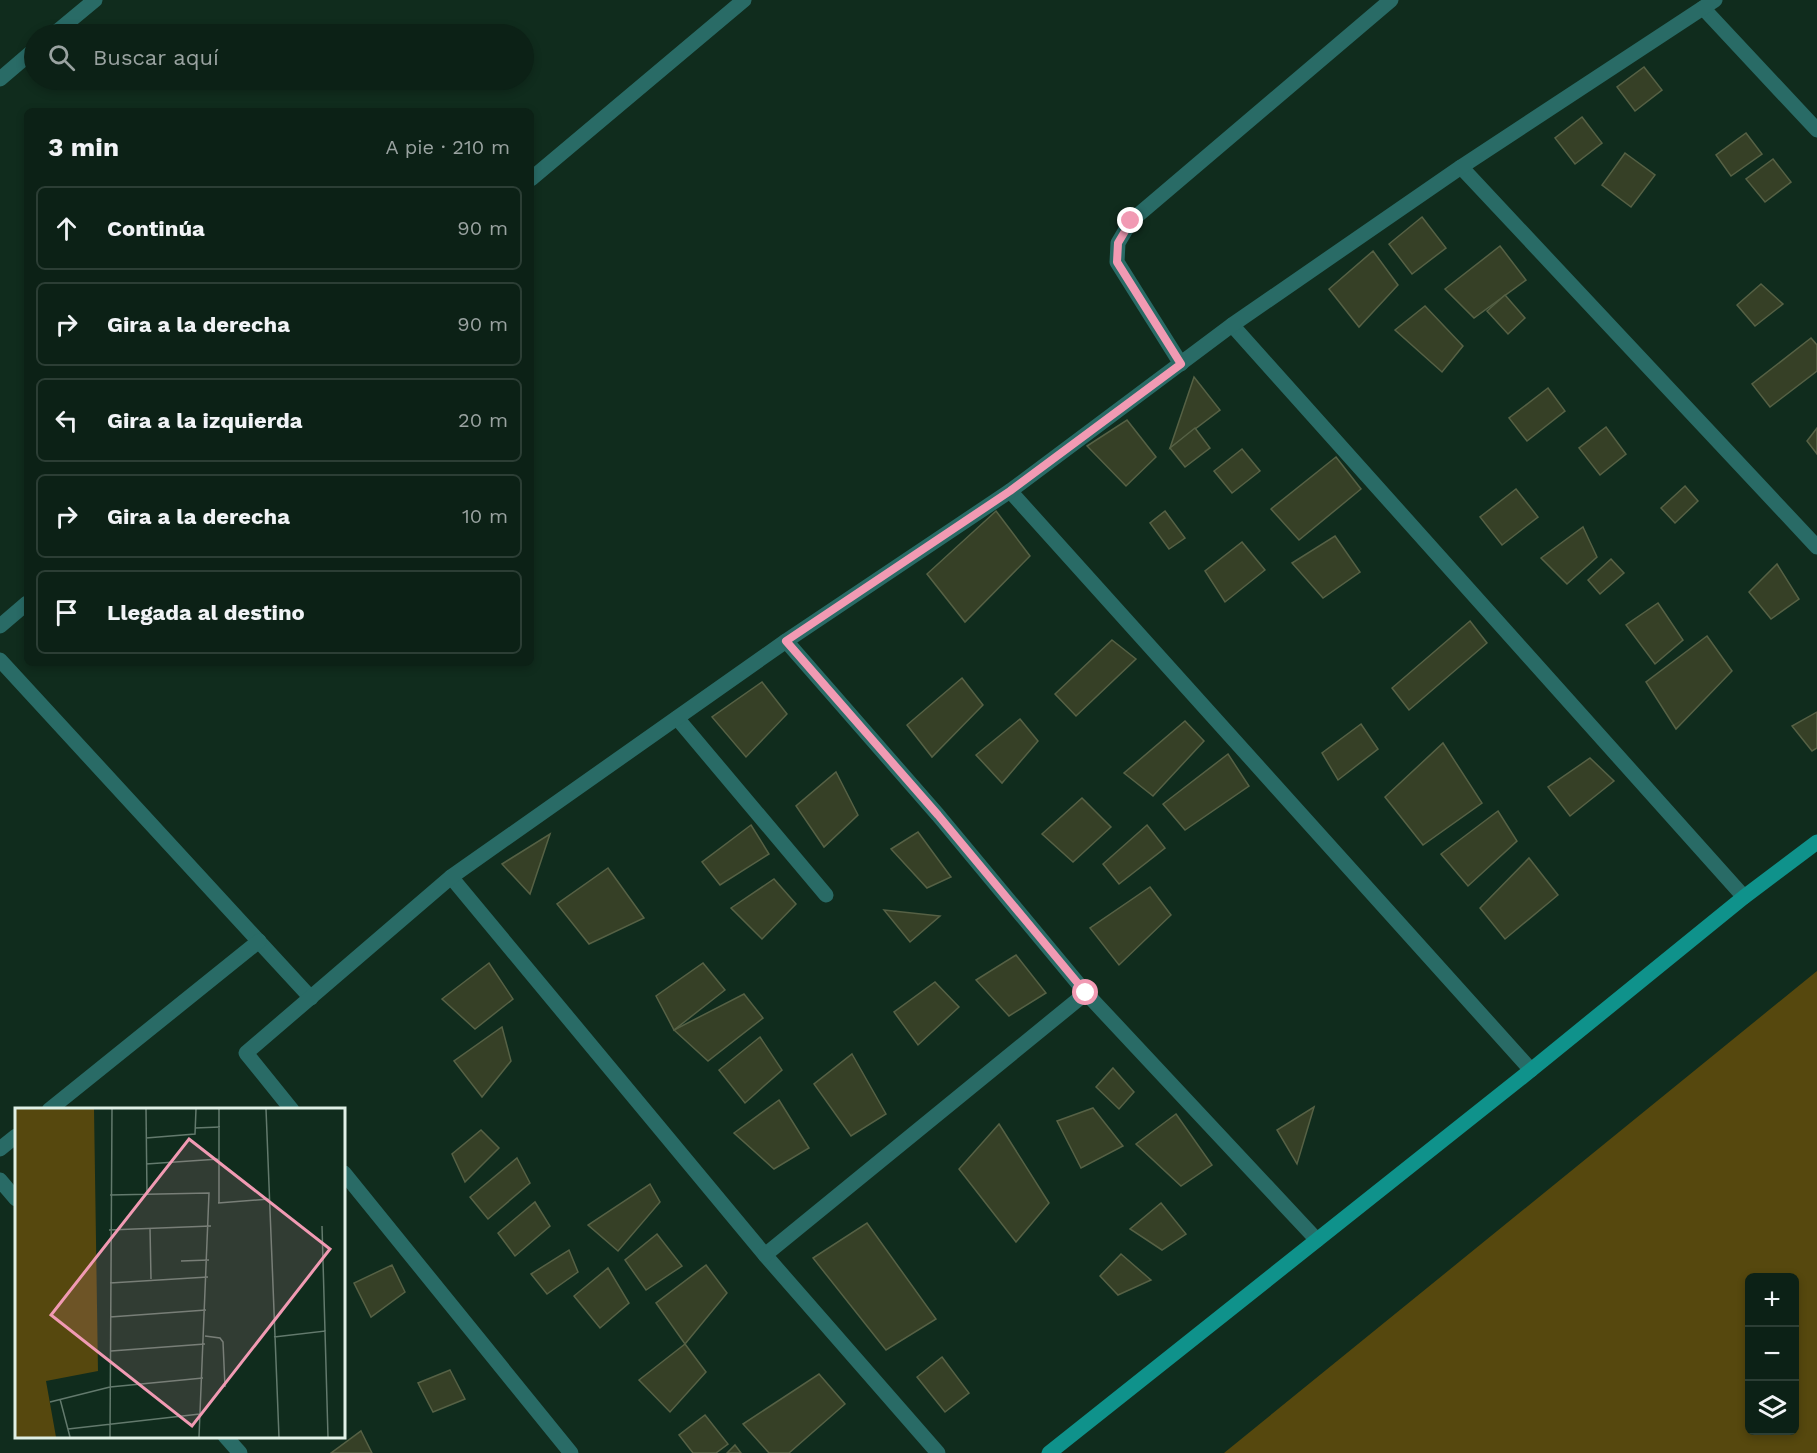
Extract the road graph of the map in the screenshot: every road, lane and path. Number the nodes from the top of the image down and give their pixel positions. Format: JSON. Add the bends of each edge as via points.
{"nodes":[{"id":1,"x":95,"y":0,"type":"edge"},
{"id":2,"x":744,"y":0,"type":"edge"},
{"id":3,"x":1391,"y":0,"type":"edge"},
{"id":4,"x":1709,"y":4,"type":"edge"},
{"id":5,"x":66,"y":24,"type":"edge"},
{"id":6,"x":24,"y":59,"type":"edge"},
{"id":7,"x":0,"y":79,"type":"edge"},
{"id":8,"x":1817,"y":130,"type":"edge"},
{"id":9,"x":1461,"y":167,"type":"junction"},
{"id":10,"x":534,"y":176,"type":"edge"},
{"id":11,"x":1232,"y":325,"type":"junction"},
{"id":12,"x":1181,"y":364,"type":"junction"},
{"id":13,"x":1010,"y":491,"type":"junction"},
{"id":14,"x":1817,"y":547,"type":"edge"},
{"id":15,"x":24,"y":606,"type":"edge"},
{"id":16,"x":0,"y":626,"type":"edge"},
{"id":17,"x":786,"y":641,"type":"junction"},
{"id":18,"x":0,"y":660,"type":"edge"},
{"id":19,"x":677,"y":718,"type":"junction"},
{"id":20,"x":1817,"y":842,"type":"edge"},
{"id":21,"x":451,"y":877,"type":"junction"},
{"id":22,"x":825,"y":895,"type":"dead end"},
{"id":23,"x":1744,"y":897,"type":"junction"},
{"id":24,"x":259,"y":941,"type":"junction"},
{"id":25,"x":1086,"y":993,"type":"junction"},
{"id":26,"x":311,"y":998,"type":"junction"},
{"id":27,"x":1531,"y":1071,"type":"junction"},
{"id":28,"x":51,"y":1108,"type":"edge"},
{"id":29,"x":290,"y":1108,"type":"edge"},
{"id":30,"x":15,"y":1137,"type":"edge"},
{"id":31,"x":0,"y":1149,"type":"edge"},
{"id":32,"x":345,"y":1174,"type":"edge"},
{"id":33,"x":0,"y":1180,"type":"edge"},
{"id":34,"x":15,"y":1198,"type":"edge"},
{"id":35,"x":1317,"y":1240,"type":"junction"},
{"id":36,"x":765,"y":1255,"type":"junction"},
{"id":37,"x":226,"y":1438,"type":"edge"},
{"id":38,"x":565,"y":1451,"type":"edge"},
{"id":39,"x":240,"y":1453,"type":"edge"},
{"id":40,"x":938,"y":1453,"type":"edge"},
{"id":41,"x":1049,"y":1453,"type":"edge"}],
"edges":[{"from":1,"to":5,"type":"street"},
{"from":2,"to":10,"type":"street"},
{"from":3,"to":12,"type":"street","via":[[1131,221],[1118,243],[1117,262]]},
{"from":4,"to":8,"type":"street"},
{"from":4,"to":9,"type":"street"},
{"from":6,"to":7,"type":"street"},
{"from":9,"to":11,"type":"street"},
{"from":9,"to":14,"type":"street"},
{"from":11,"to":12,"type":"street"},
{"from":11,"to":23,"type":"street"},
{"from":12,"to":13,"type":"street"},
{"from":13,"to":17,"type":"street"},
{"from":13,"to":27,"type":"street"},
{"from":15,"to":16,"type":"street"},
{"from":17,"to":19,"type":"street"},
{"from":17,"to":25,"type":"street"},
{"from":18,"to":24,"type":"street"},
{"from":19,"to":21,"type":"street"},
{"from":19,"to":22,"type":"street"},
{"from":20,"to":23,"type":"street"},
{"from":21,"to":26,"type":"street"},
{"from":21,"to":36,"type":"street"},
{"from":23,"to":27,"type":"street"},
{"from":24,"to":26,"type":"street"},
{"from":24,"to":28,"type":"street"},
{"from":25,"to":35,"type":"street"},
{"from":25,"to":36,"type":"street"},
{"from":26,"to":29,"type":"street","via":[[246,1053]]},
{"from":27,"to":35,"type":"street"},
{"from":30,"to":31,"type":"street"},
{"from":32,"to":38,"type":"street"},
{"from":33,"to":34,"type":"street"},
{"from":35,"to":41,"type":"street"},
{"from":36,"to":40,"type":"street"},
{"from":37,"to":39,"type":"street"}]}
